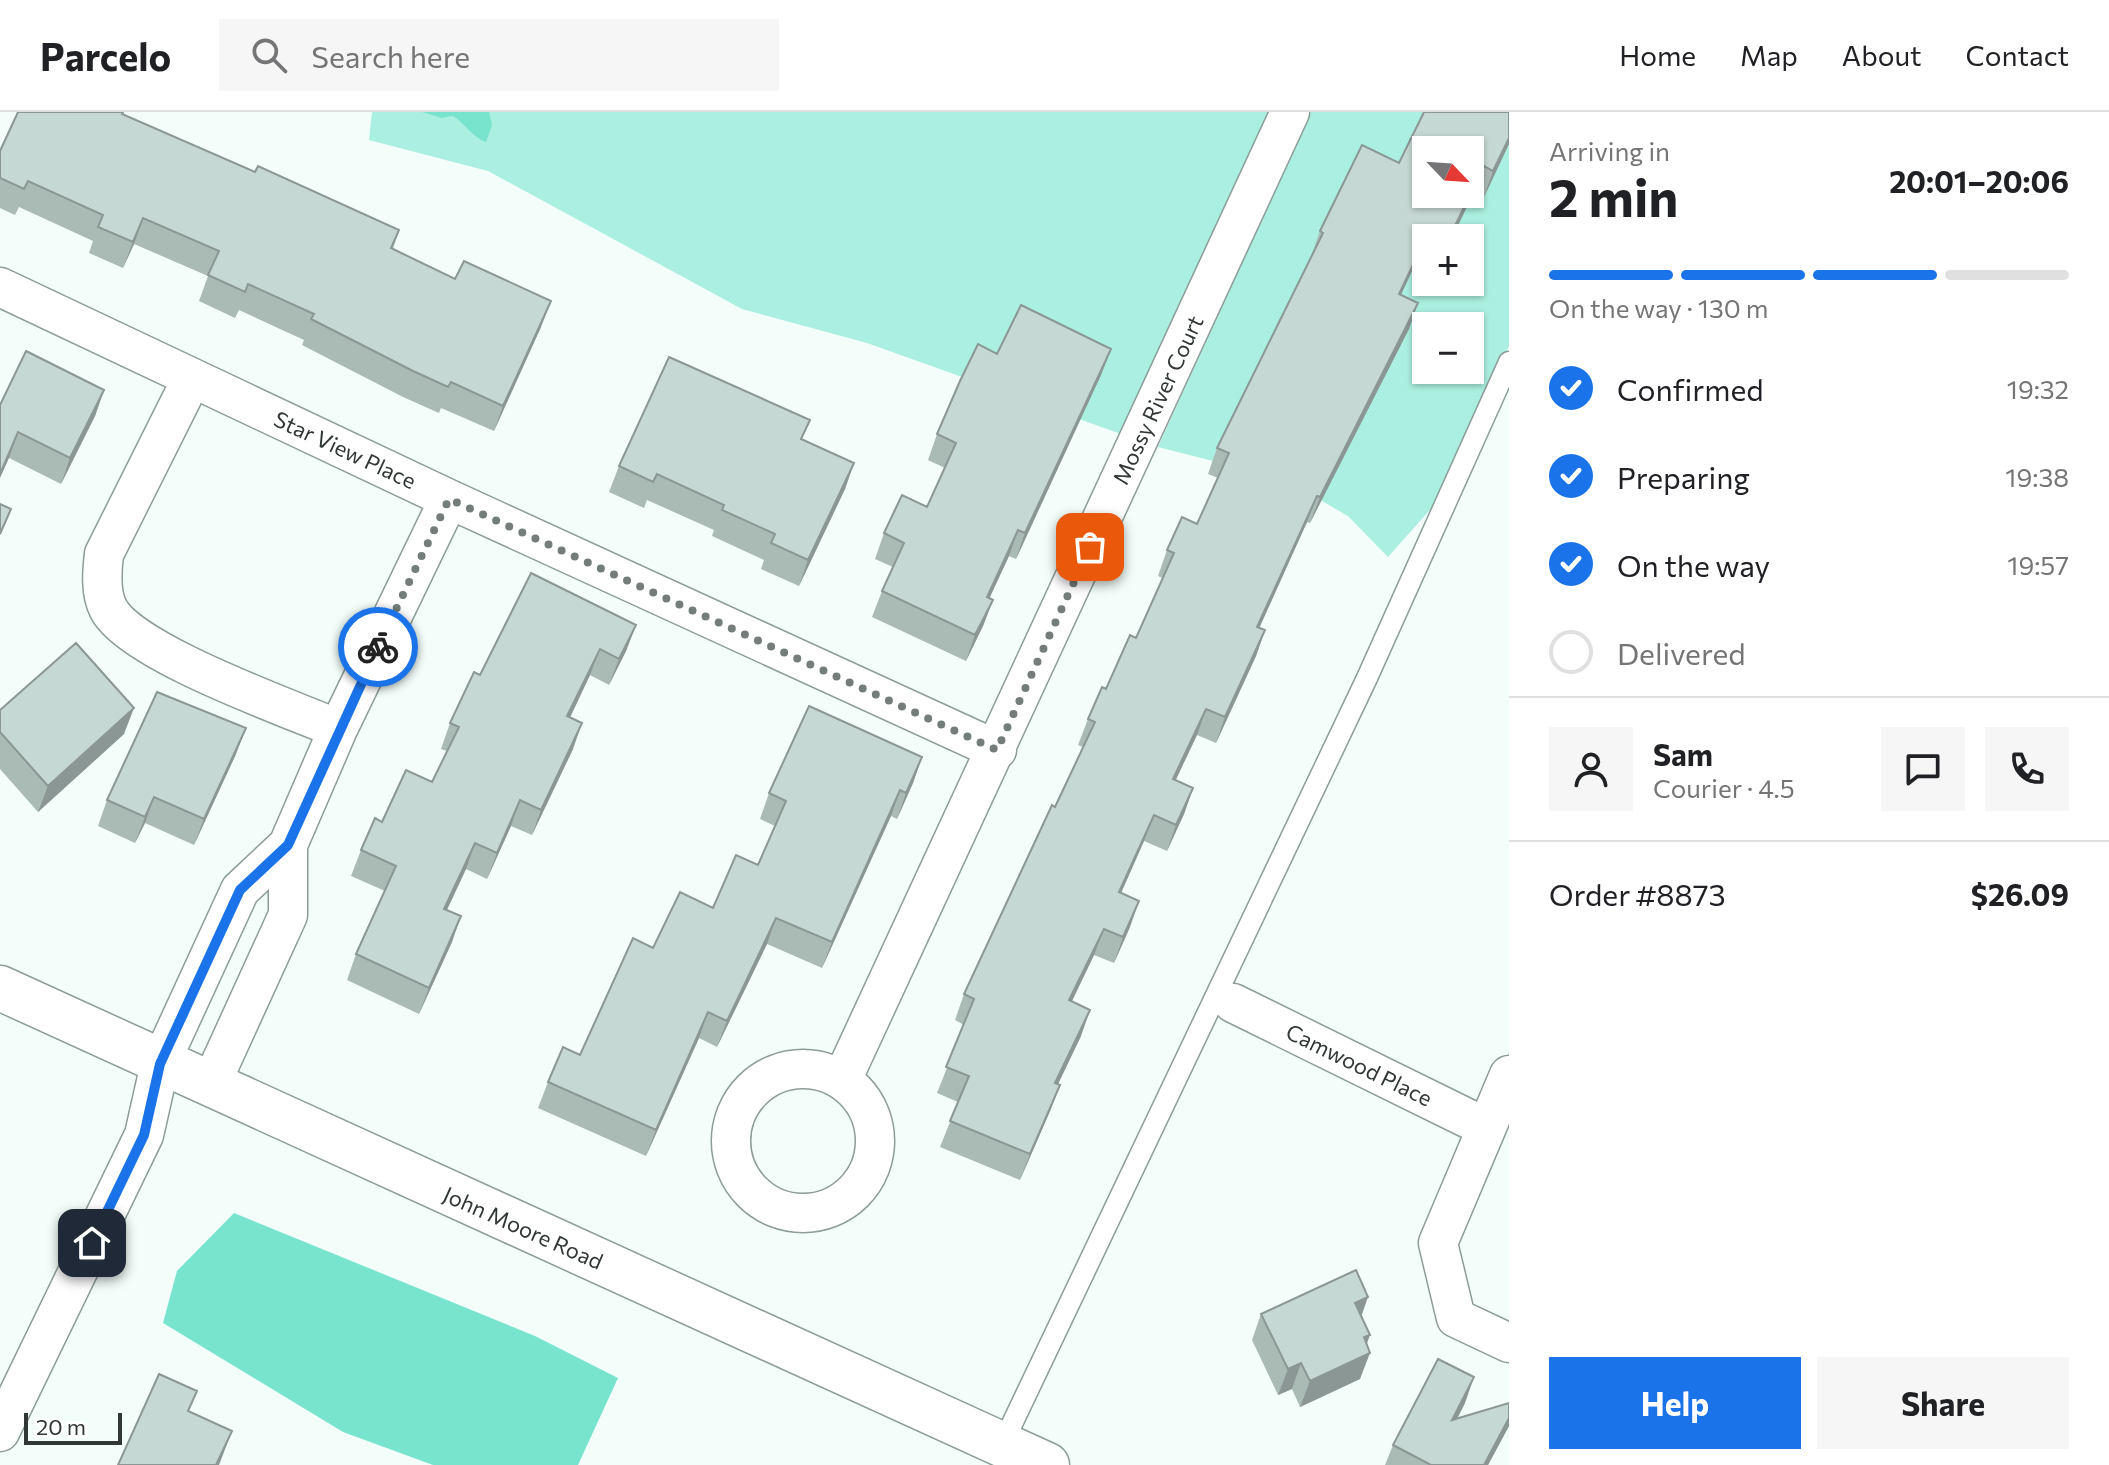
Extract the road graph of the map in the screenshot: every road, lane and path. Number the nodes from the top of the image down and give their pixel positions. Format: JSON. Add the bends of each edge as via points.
{"nodes":[{"id":1,"x":1290,"y":112,"type":"edge"},
{"id":2,"x":0,"y":287,"type":"edge"},
{"id":3,"x":1509,"y":362,"type":"edge"},
{"id":4,"x":192,"y":378,"type":"junction"},
{"id":5,"x":449,"y":499,"type":"junction"},
{"id":6,"x":338,"y":729,"type":"junction"},
{"id":7,"x":997,"y":750,"type":"junction"},
{"id":8,"x":288,"y":845,"type":"junction"},
{"id":9,"x":219,"y":936,"type":"junction"},
{"id":10,"x":267,"y":960,"type":"junction"},
{"id":11,"x":0,"y":988,"type":"edge"},
{"id":12,"x":1233,"y":1003,"type":"dead end"},
{"id":13,"x":160,"y":1064,"type":"junction"},
{"id":14,"x":1509,"y":1075,"type":"edge"},
{"id":15,"x":842,"y":1080,"type":"dead end"},
{"id":16,"x":210,"y":1086,"type":"junction"},
{"id":17,"x":1485,"y":1127,"type":"junction"},
{"id":18,"x":1509,"y":1343,"type":"edge"},
{"id":19,"x":0,"y":1432,"type":"edge"},
{"id":20,"x":1026,"y":1458,"type":"edge"}],
"edges":[{"from":1,"to":7,"type":"street","name":"Mossy River Court"},
{"from":2,"to":4,"type":"street","name":"Star View Place"},
{"from":3,"to":20,"type":"lane"},
{"from":4,"to":5,"type":"street","name":"Star View Place"},
{"from":4,"to":6,"type":"street","via":[[104,554],[107,608],[124,630],[156,649]]},
{"from":5,"to":6,"type":"street"},
{"from":5,"to":7,"type":"street","name":"Star View Place"},
{"from":6,"to":8,"type":"street"},
{"from":7,"to":15,"type":"street","name":"Mossy River Court"},
{"from":8,"to":9,"type":"street","via":[[240,890]]},
{"from":8,"to":10,"type":"street","via":[[288,915]]},
{"from":9,"to":10,"type":"street"},
{"from":9,"to":13,"type":"street"},
{"from":10,"to":16,"type":"street"},
{"from":11,"to":13,"type":"street","name":"John Moore Road"},
{"from":12,"to":17,"type":"street","name":"Camwood Place"},
{"from":13,"to":16,"type":"street","name":"John Moore Road"},
{"from":13,"to":19,"type":"street","via":[[144,1135]]},
{"from":14,"to":17,"type":"street"},
{"from":16,"to":20,"type":"street","name":"John Moore Road"},
{"from":17,"to":18,"type":"street","via":[[1438,1243],[1456,1318]]}]}
